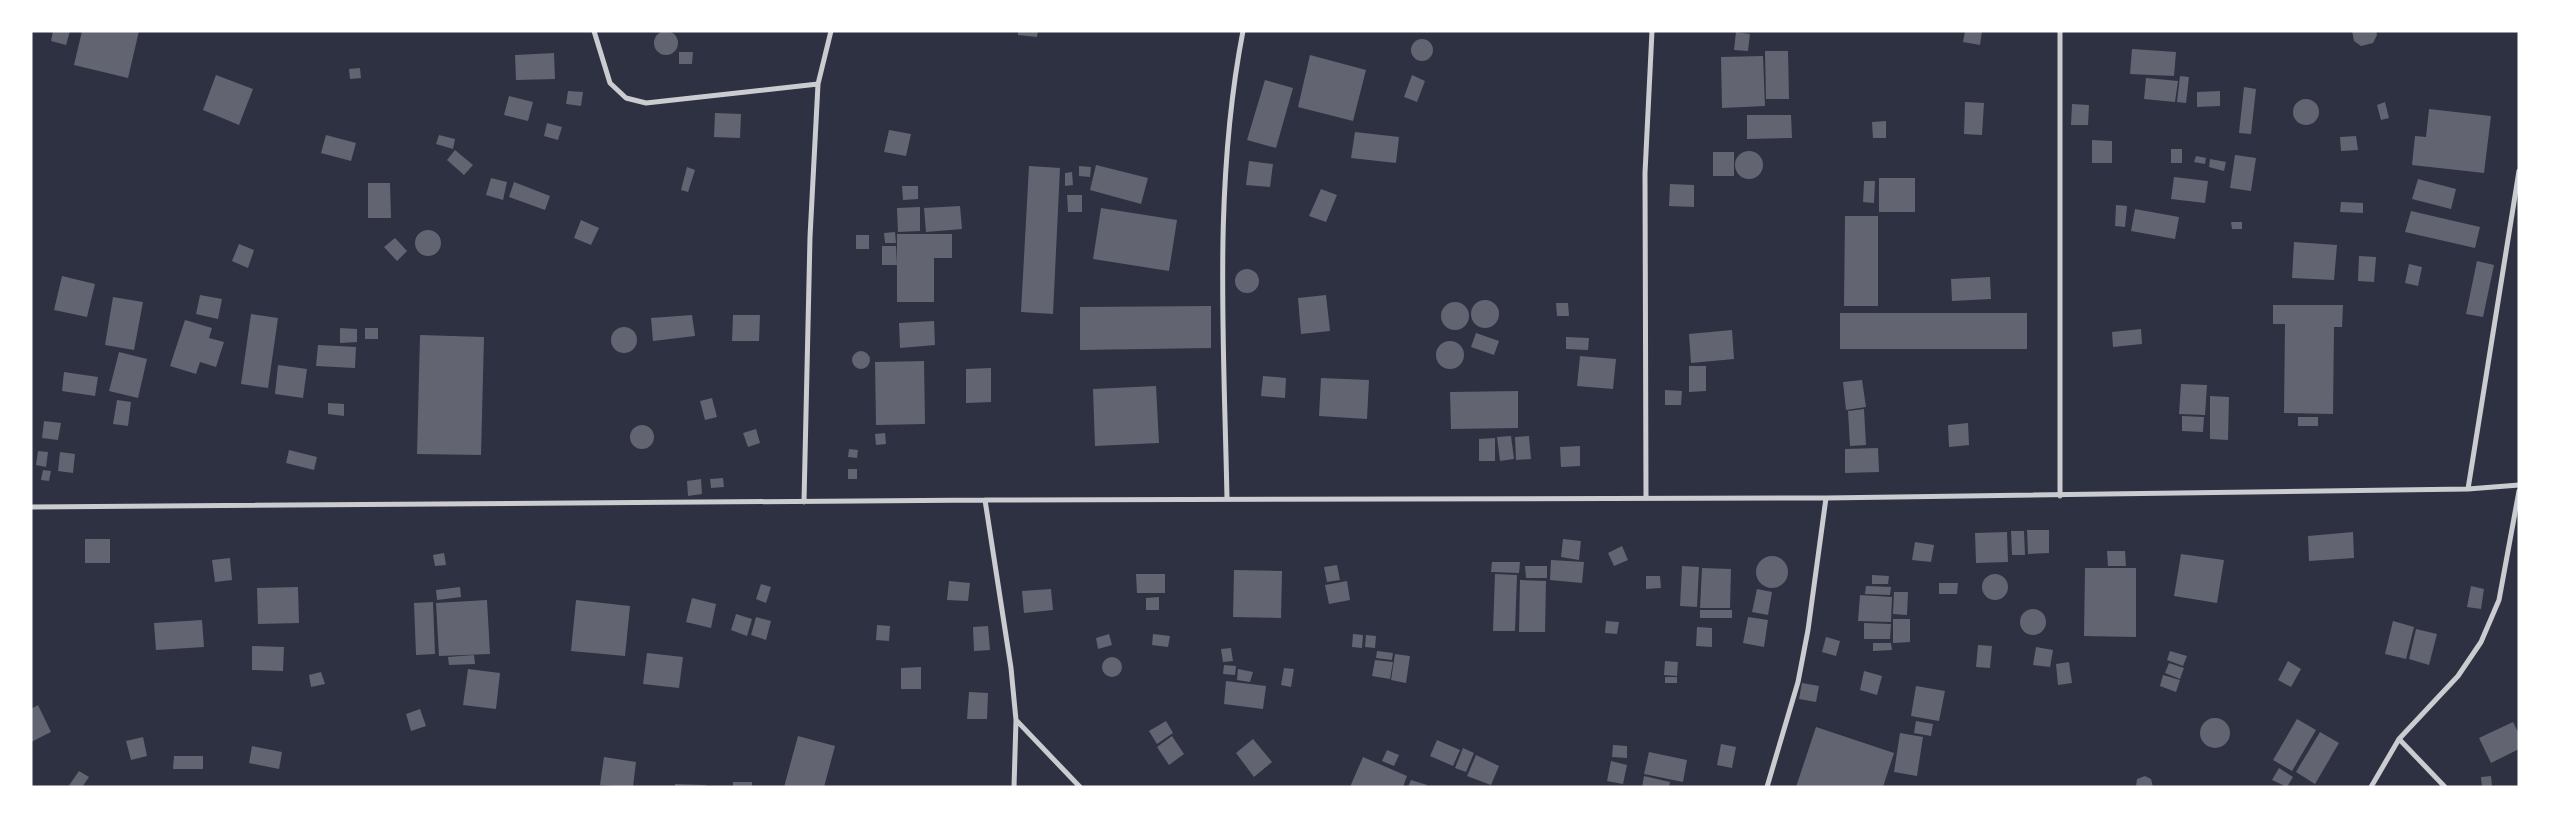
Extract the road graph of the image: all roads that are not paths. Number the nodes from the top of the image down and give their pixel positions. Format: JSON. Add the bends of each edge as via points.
{"nodes":[{"id":1,"x":594,"y":31,"type":"edge"},
{"id":2,"x":831,"y":31,"type":"edge"},
{"id":3,"x":1243,"y":31,"type":"edge"},
{"id":4,"x":1652,"y":31,"type":"edge"},
{"id":5,"x":2060,"y":31,"type":"edge"},
{"id":6,"x":818,"y":84,"type":"junction"},
{"id":7,"x":2519,"y":171,"type":"edge"},
{"id":8,"x":2519,"y":485,"type":"edge"},
{"id":9,"x":2468,"y":489,"type":"junction"},
{"id":10,"x":2519,"y":492,"type":"edge"},
{"id":11,"x":2060,"y":496,"type":"junction"},
{"id":12,"x":1646,"y":497,"type":"junction"},
{"id":13,"x":1826,"y":498,"type":"junction"},
{"id":14,"x":1228,"y":499,"type":"junction"},
{"id":15,"x":985,"y":500,"type":"junction"},
{"id":16,"x":804,"y":502,"type":"junction"},
{"id":17,"x":31,"y":507,"type":"edge"},
{"id":18,"x":1016,"y":720,"type":"junction"},
{"id":19,"x":2399,"y":739,"type":"junction"},
{"id":20,"x":1014,"y":787,"type":"edge"},
{"id":21,"x":1080,"y":787,"type":"edge"},
{"id":22,"x":1766,"y":787,"type":"edge"},
{"id":23,"x":2371,"y":787,"type":"edge"},
{"id":24,"x":2446,"y":787,"type":"edge"}],
"edges":[{"from":1,"to":6,"type":"street","via":[[610,83],[626,98],[646,102]]},
{"from":2,"to":6,"type":"street"},
{"from":3,"to":14,"type":"street","via":[[1235,72],[1224,174]]},
{"from":4,"to":12,"type":"street","via":[[1645,173]]},
{"from":5,"to":11,"type":"street"},
{"from":6,"to":16,"type":"street","via":[[810,237]]},
{"from":7,"to":9,"type":"street"},
{"from":8,"to":9,"type":"street"},
{"from":9,"to":11,"type":"street"},
{"from":10,"to":19,"type":"street","via":[[2499,600],[2481,642],[2458,676]]},
{"from":11,"to":13,"type":"street"},
{"from":12,"to":13,"type":"street"},
{"from":12,"to":14,"type":"street"},
{"from":13,"to":22,"type":"street","via":[[1798,682]]},
{"from":14,"to":15,"type":"street"},
{"from":15,"to":16,"type":"street"},
{"from":15,"to":18,"type":"street"},
{"from":16,"to":17,"type":"street"},
{"from":18,"to":20,"type":"street"},
{"from":18,"to":21,"type":"street"},
{"from":19,"to":23,"type":"street"},
{"from":19,"to":24,"type":"street"}]}
